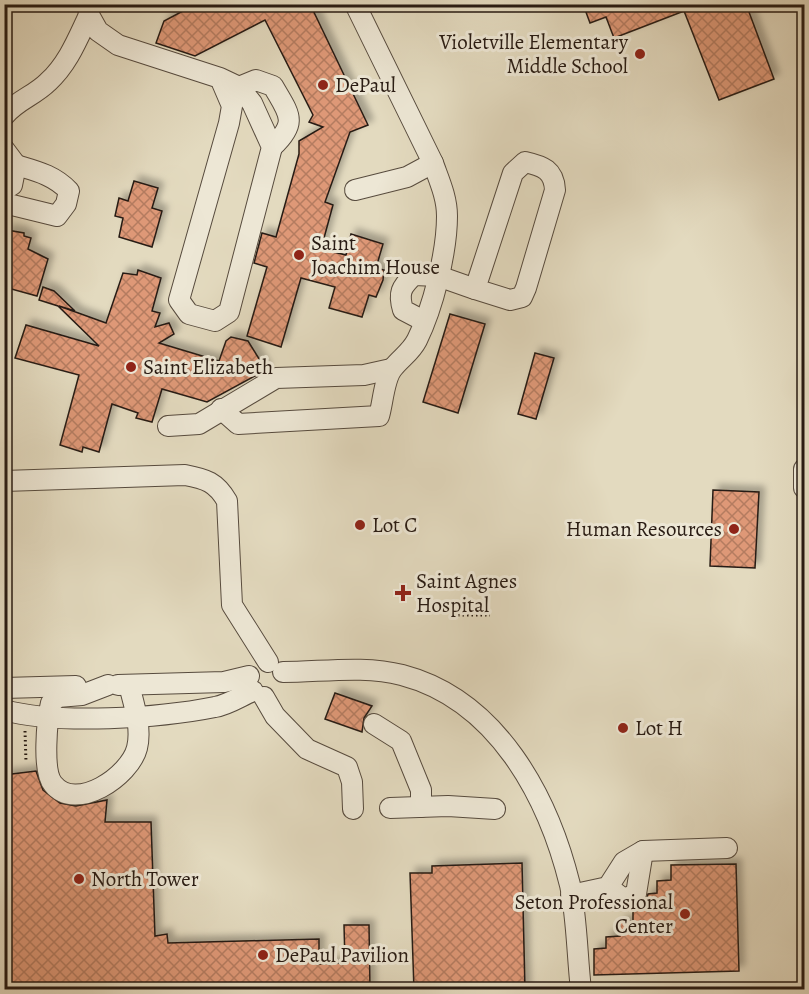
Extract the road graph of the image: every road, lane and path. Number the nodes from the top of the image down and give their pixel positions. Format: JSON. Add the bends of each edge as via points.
{"nodes":[{"id":1,"x":355,"y":4,"type":"edge"},
{"id":2,"x":88,"y":10,"type":"edge"},
{"id":3,"x":220,"y":78,"type":"junction"},
{"id":4,"x":239,"y":87,"type":"junction"},
{"id":5,"x":4,"y":116,"type":"edge"},
{"id":6,"x":272,"y":147,"type":"junction"},
{"id":7,"x":10,"y":157,"type":"edge"},
{"id":8,"x":433,"y":163,"type":"junction"},
{"id":9,"x":4,"y":190,"type":"edge"},
{"id":10,"x":355,"y":190,"type":"dead end"},
{"id":11,"x":4,"y":203,"type":"edge"},
{"id":12,"x":438,"y":276,"type":"junction"},
{"id":13,"x":475,"y":289,"type":"junction"},
{"id":14,"x":424,"y":321,"type":"junction"},
{"id":15,"x":391,"y":369,"type":"junction"},
{"id":16,"x":221,"y":409,"type":"junction"},
{"id":17,"x":168,"y":426,"type":"dead end"},
{"id":18,"x":4,"y":481,"type":"edge"},
{"id":19,"x":458,"y":615,"type":"dead end"},
{"id":20,"x":490,"y":615,"type":"dead end"},
{"id":21,"x":276,"y":667,"type":"junction"},
{"id":22,"x":108,"y":685,"type":"junction"},
{"id":23,"x":129,"y":685,"type":"junction"},
{"id":24,"x":4,"y":688,"type":"edge"},
{"id":25,"x":255,"y":688,"type":"junction"},
{"id":26,"x":4,"y":710,"type":"edge"},
{"id":27,"x":48,"y":717,"type":"junction"},
{"id":28,"x":137,"y":717,"type":"junction"},
{"id":29,"x":374,"y":724,"type":"dead end"},
{"id":30,"x":25,"y":728,"type":"dead end"},
{"id":31,"x":26,"y":762,"type":"dead end"},
{"id":32,"x":421,"y":807,"type":"junction"},
{"id":33,"x":390,"y":808,"type":"dead end"},
{"id":34,"x":353,"y":809,"type":"dead end"},
{"id":35,"x":495,"y":809,"type":"dead end"},
{"id":36,"x":727,"y":848,"type":"dead end"},
{"id":37,"x":643,"y":850,"type":"junction"},
{"id":38,"x":608,"y":887,"type":"junction"},
{"id":39,"x":571,"y":895,"type":"junction"},
{"id":40,"x":581,"y":990,"type":"edge"}],
"edges":[{"from":1,"to":8,"type":"street"},
{"from":2,"to":3,"type":"street","via":[[98,30],[118,45]]},
{"from":2,"to":5,"type":"street","via":[[63,66],[47,84],[14,104]]},
{"from":3,"to":4,"type":"street"},
{"from":3,"to":6,"type":"street","via":[[232,106],[178,300],[189,314],[215,321],[229,312]]},
{"from":4,"to":6,"type":"street","via":[[252,103]]},
{"from":4,"to":6,"type":"street","via":[[256,80],[273,86],[288,112],[286,134]]},
{"from":7,"to":9,"type":"street","via":[[12,185]]},
{"from":7,"to":11,"type":"street","via":[[51,176],[69,191],[57,216]]},
{"from":8,"to":10,"type":"street","via":[[407,177]]},
{"from":8,"to":12,"type":"street","via":[[447,214]]},
{"from":12,"to":13,"type":"street"},
{"from":12,"to":14,"type":"street"},
{"from":12,"to":14,"type":"street","via":[[414,275],[402,286],[399,296],[403,310]]},
{"from":13,"to":13,"type":"street","via":[[510,300],[522,297],[555,190],[555,178],[547,168],[525,162],[513,173]]},
{"from":14,"to":15,"type":"street","via":[[416,341]]},
{"from":15,"to":16,"type":"street","via":[[364,375],[276,378]]},
{"from":15,"to":16,"type":"street","via":[[379,416],[238,424]]},
{"from":16,"to":17,"type":"street","via":[[199,424]]},
{"from":18,"to":21,"type":"street","via":[[185,475],[207,479],[227,501],[232,605]]},
{"from":19,"to":20,"type":"path"},
{"from":21,"to":25,"type":"street","via":[[255,666]]},
{"from":21,"to":25,"type":"street","via":[[282,689],[272,697]]},
{"from":21,"to":39,"type":"street","via":[[402,675],[440,689],[471,710],[495,732],[522,767],[547,811]]},
{"from":22,"to":23,"type":"street"},
{"from":22,"to":24,"type":"street"},
{"from":22,"to":27,"type":"street","via":[[82,695],[58,698],[51,703]]},
{"from":23,"to":25,"type":"street","via":[[224,682]]},
{"from":23,"to":28,"type":"street"},
{"from":25,"to":28,"type":"street","via":[[218,707]]},
{"from":25,"to":34,"type":"street","via":[[307,749],[347,766]]},
{"from":26,"to":27,"type":"street"},
{"from":27,"to":28,"type":"street"},
{"from":27,"to":28,"type":"street","via":[[48,774],[64,792],[77,793],[106,787],[130,763],[138,746]]},
{"from":29,"to":32,"type":"street","via":[[401,741],[421,790]]},
{"from":30,"to":31,"type":"path"},
{"from":32,"to":33,"type":"street"},
{"from":32,"to":35,"type":"street"},
{"from":36,"to":37,"type":"street"},
{"from":37,"to":38,"type":"street","via":[[624,862]]},
{"from":37,"to":38,"type":"street","via":[[636,894],[624,899]]},
{"from":38,"to":39,"type":"street"},
{"from":39,"to":40,"type":"street"}]}
